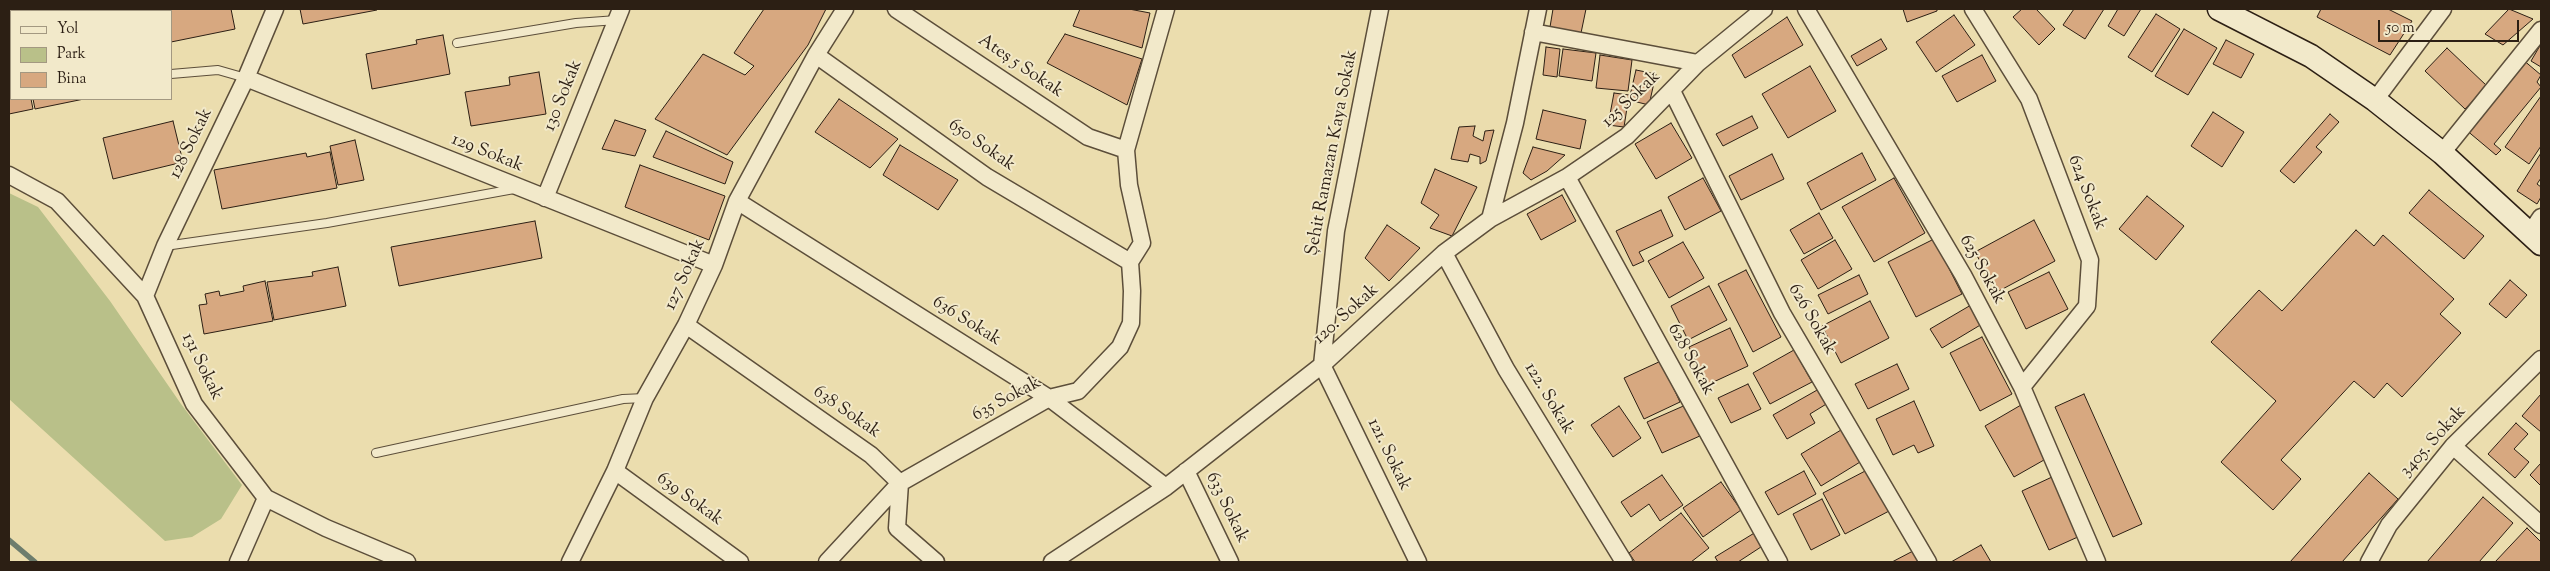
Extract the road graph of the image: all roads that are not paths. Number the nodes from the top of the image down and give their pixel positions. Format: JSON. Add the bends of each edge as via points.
{"nodes":[{"id":1,"x":276,"y":9,"type":"edge"},
{"id":2,"x":845,"y":9,"type":"edge"},
{"id":3,"x":896,"y":9,"type":"edge"},
{"id":4,"x":1166,"y":9,"type":"edge"},
{"id":5,"x":1380,"y":9,"type":"edge"},
{"id":6,"x":1538,"y":9,"type":"edge"},
{"id":7,"x":1764,"y":9,"type":"edge"},
{"id":8,"x":1806,"y":9,"type":"edge"},
{"id":9,"x":1973,"y":9,"type":"edge"},
{"id":10,"x":2219,"y":9,"type":"edge"},
{"id":11,"x":2443,"y":9,"type":"edge"},
{"id":12,"x":619,"y":14,"type":"edge"},
{"id":13,"x":2541,"y":30,"type":"edge"},
{"id":14,"x":1533,"y":32,"type":"junction"},
{"id":15,"x":456,"y":43,"type":"dead end"},
{"id":16,"x":816,"y":55,"type":"junction"},
{"id":17,"x":1698,"y":63,"type":"junction"},
{"id":18,"x":172,"y":74,"type":"edge"},
{"id":19,"x":246,"y":78,"type":"junction"},
{"id":20,"x":1672,"y":91,"type":"junction"},
{"id":21,"x":2375,"y":100,"type":"junction"},
{"id":22,"x":1126,"y":150,"type":"junction"},
{"id":23,"x":2442,"y":153,"type":"junction"},
{"id":24,"x":9,"y":175,"type":"edge"},
{"id":25,"x":1566,"y":177,"type":"junction"},
{"id":26,"x":518,"y":188,"type":"junction"},
{"id":27,"x":545,"y":198,"type":"junction"},
{"id":28,"x":737,"y":201,"type":"junction"},
{"id":29,"x":1490,"y":219,"type":"junction"},
{"id":30,"x":2538,"y":231,"type":"edge"},
{"id":31,"x":165,"y":246,"type":"junction"},
{"id":32,"x":1444,"y":253,"type":"junction"},
{"id":33,"x":1130,"y":262,"type":"junction"},
{"id":34,"x":714,"y":265,"type":"junction"},
{"id":35,"x":145,"y":296,"type":"junction"},
{"id":36,"x":686,"y":324,"type":"junction"},
{"id":37,"x":2541,"y":359,"type":"edge"},
{"id":38,"x":1322,"y":364,"type":"junction"},
{"id":39,"x":2022,"y":387,"type":"junction"},
{"id":40,"x":645,"y":398,"type":"junction"},
{"id":41,"x":1049,"y":398,"type":"junction"},
{"id":42,"x":2453,"y":446,"type":"junction"},
{"id":43,"x":376,"y":453,"type":"dead end"},
{"id":44,"x":615,"y":471,"type":"junction"},
{"id":45,"x":1186,"y":471,"type":"junction"},
{"id":46,"x":900,"y":483,"type":"junction"},
{"id":47,"x":1166,"y":486,"type":"junction"},
{"id":48,"x":266,"y":498,"type":"junction"},
{"id":49,"x":2541,"y":525,"type":"edge"},
{"id":50,"x":238,"y":562,"type":"edge"},
{"id":51,"x":407,"y":562,"type":"edge"},
{"id":52,"x":570,"y":562,"type":"edge"},
{"id":53,"x":740,"y":562,"type":"edge"},
{"id":54,"x":826,"y":562,"type":"edge"},
{"id":55,"x":936,"y":562,"type":"edge"},
{"id":56,"x":1052,"y":562,"type":"edge"},
{"id":57,"x":1230,"y":562,"type":"edge"},
{"id":58,"x":1418,"y":562,"type":"edge"},
{"id":59,"x":1624,"y":562,"type":"edge"},
{"id":60,"x":1779,"y":562,"type":"edge"},
{"id":61,"x":1928,"y":562,"type":"edge"},
{"id":62,"x":2097,"y":562,"type":"edge"},
{"id":63,"x":2369,"y":562,"type":"edge"}],
"edges":[{"from":1,"to":19,"type":"street","name":"128 Sokak"},
{"from":2,"to":16,"type":"street","name":"127 Sokak"},
{"from":3,"to":22,"type":"street","name":"Ateş 5 Sokak","via":[[1088,137]]},
{"from":4,"to":22,"type":"street"},
{"from":5,"to":38,"type":"street","name":"Şehit Ramazan Kaya Sokak","via":[[1336,230]]},
{"from":6,"to":14,"type":"street"},
{"from":7,"to":17,"type":"street","name":"125 Sokak"},
{"from":8,"to":39,"type":"street","name":"625 Sokak","via":[[1963,275]]},
{"from":9,"to":39,"type":"street","name":"624 Sokak","via":[[2029,99],[2090,260],[2087,306]]},
{"from":10,"to":21,"type":"main road","via":[[2311,56]]},
{"from":11,"to":21,"type":"street"},
{"from":12,"to":15,"type":"lane"},
{"from":12,"to":27,"type":"street","name":"130 Sokak"},
{"from":13,"to":23,"type":"street"},
{"from":14,"to":17,"type":"street"},
{"from":14,"to":29,"type":"street","via":[[1515,123]]},
{"from":16,"to":28,"type":"street","name":"127 Sokak"},
{"from":16,"to":33,"type":"street","name":"650 Sokak","via":[[988,177]]},
{"from":17,"to":20,"type":"street","name":"125 Sokak"},
{"from":18,"to":19,"type":"lane","via":[[218,70]]},
{"from":19,"to":26,"type":"street","name":"129 Sokak"},
{"from":19,"to":31,"type":"street","name":"128 Sokak"},
{"from":20,"to":25,"type":"street","name":"125 Sokak","via":[[1628,136]]},
{"from":20,"to":61,"type":"street","name":"626 Sokak","via":[[1782,313]]},
{"from":21,"to":23,"type":"main road"},
{"from":22,"to":33,"type":"street","via":[[1129,185],[1142,243]]},
{"from":23,"to":30,"type":"main road"},
{"from":24,"to":35,"type":"street","name":"131 Sokak","via":[[57,201]]},
{"from":25,"to":29,"type":"street","name":"125 Sokak"},
{"from":25,"to":60,"type":"street","name":"628 Sokak"},
{"from":26,"to":27,"type":"street","name":"129 Sokak"},
{"from":26,"to":31,"type":"lane","via":[[327,222]]},
{"from":27,"to":34,"type":"street","name":"129 Sokak"},
{"from":28,"to":34,"type":"street","name":"127 Sokak"},
{"from":28,"to":41,"type":"street","name":"636 Sokak"},
{"from":29,"to":32,"type":"street","name":"120. Sokak"},
{"from":31,"to":35,"type":"street","name":"128 Sokak"},
{"from":32,"to":38,"type":"street","name":"120. Sokak"},
{"from":32,"to":59,"type":"street","name":"122. Sokak","via":[[1506,369]]},
{"from":33,"to":41,"type":"street","name":"635 Sokak","via":[[1130,324],[1120,348],[1078,391]]},
{"from":34,"to":36,"type":"street","name":"127 Sokak"},
{"from":35,"to":48,"type":"street","name":"131 Sokak","via":[[194,404]]},
{"from":36,"to":40,"type":"street","name":"127 Sokak"},
{"from":36,"to":46,"type":"street","name":"638 Sokak","via":[[871,455]]},
{"from":37,"to":42,"type":"street","name":"3405. Sokak"},
{"from":38,"to":45,"type":"street","name":"120. Sokak"},
{"from":38,"to":58,"type":"street","name":"121. Sokak"},
{"from":39,"to":62,"type":"street","name":"625 Sokak"},
{"from":40,"to":43,"type":"lane","via":[[623,399]]},
{"from":40,"to":44,"type":"street","name":"127 Sokak"},
{"from":41,"to":46,"type":"street","name":"635 Sokak"},
{"from":41,"to":47,"type":"street","name":"636 Sokak"},
{"from":42,"to":49,"type":"street"},
{"from":42,"to":63,"type":"street","name":"3405. Sokak","via":[[2389,525]]},
{"from":44,"to":52,"type":"street","name":"127 Sokak"},
{"from":44,"to":53,"type":"street","name":"639 Sokak"},
{"from":45,"to":47,"type":"street","name":"120. Sokak"},
{"from":45,"to":57,"type":"street","name":"633 Sokak"},
{"from":46,"to":54,"type":"street","name":"635 Sokak"},
{"from":46,"to":55,"type":"street","via":[[897,528]]},
{"from":47,"to":56,"type":"street","name":"120. Sokak"},
{"from":48,"to":50,"type":"street"},
{"from":48,"to":51,"type":"street","name":"131 Sokak","via":[[326,528]]}]}
